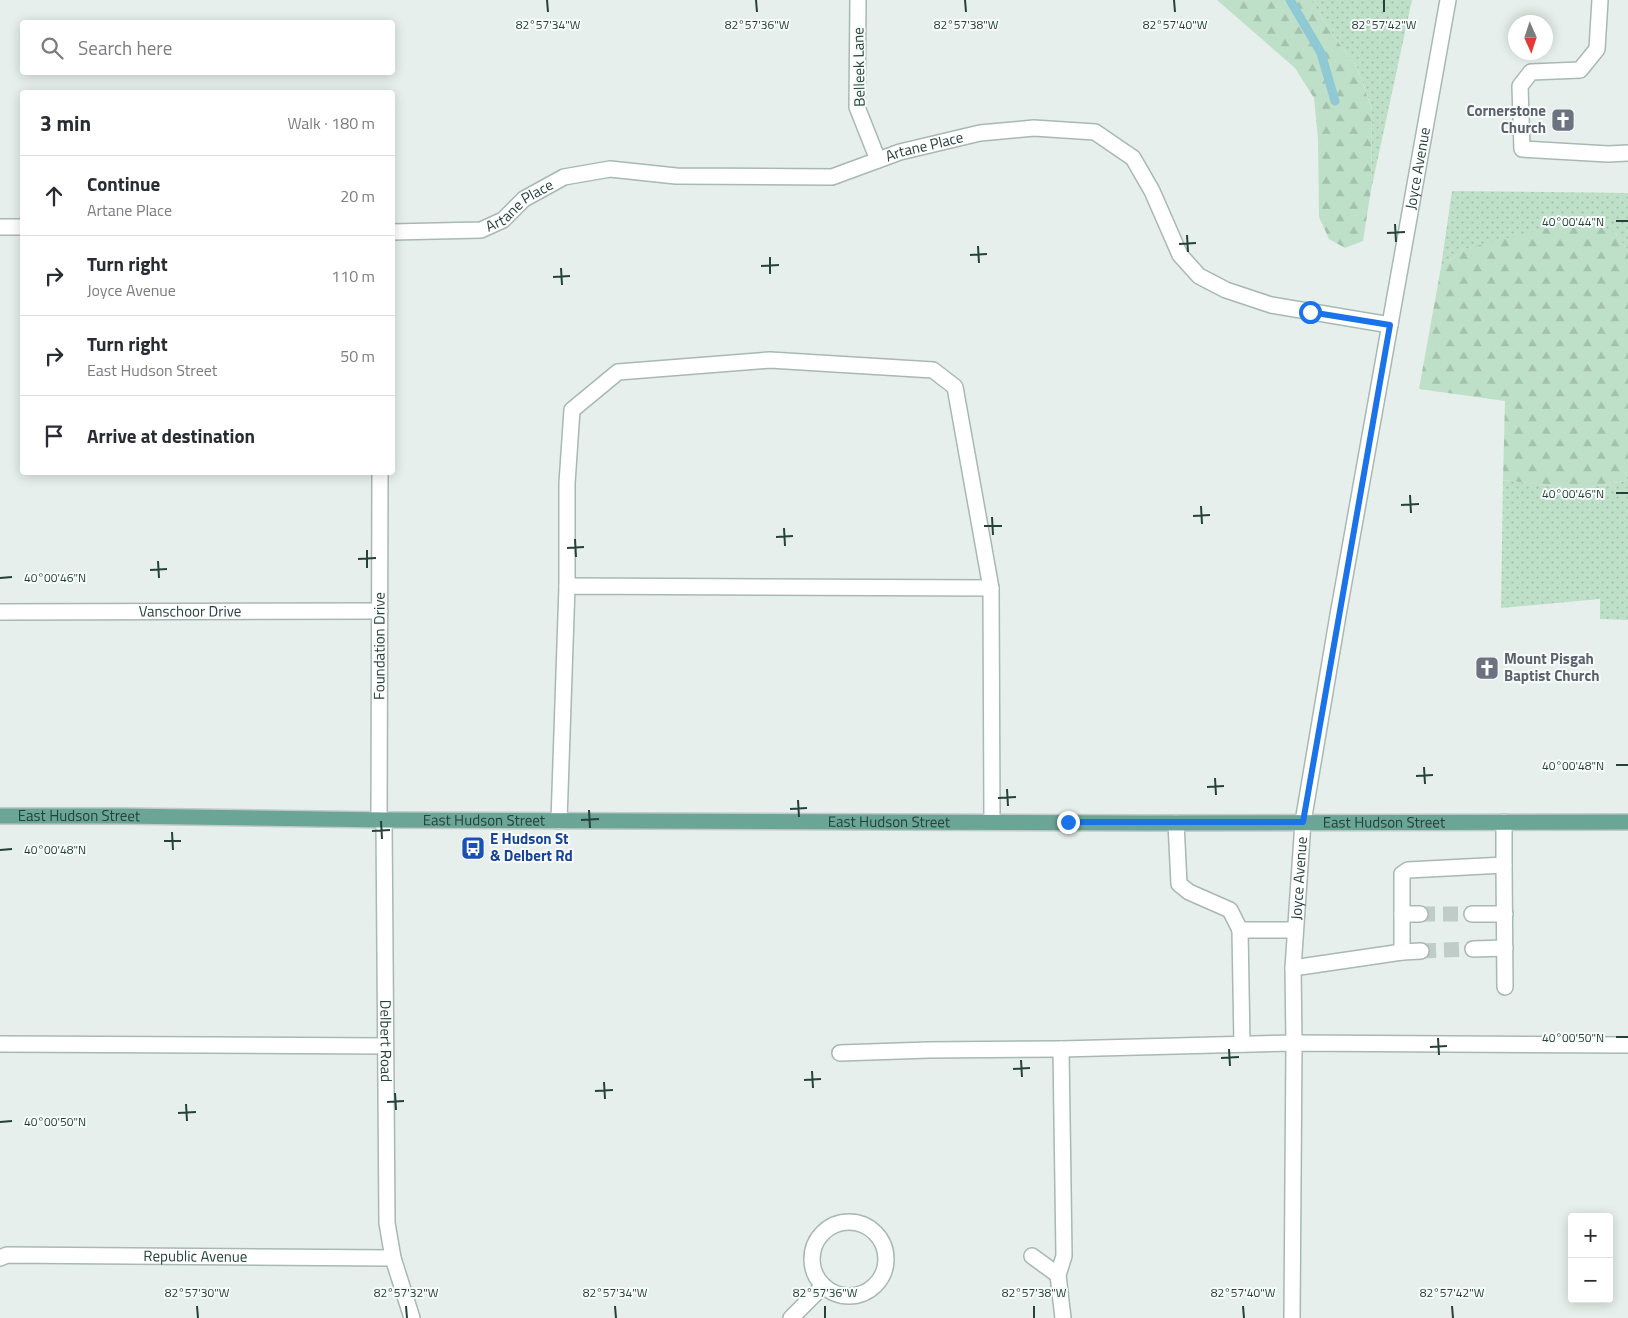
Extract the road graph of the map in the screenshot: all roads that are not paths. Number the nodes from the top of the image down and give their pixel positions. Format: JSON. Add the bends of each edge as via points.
{"nodes":[{"id":1,"x":858,"y":0,"type":"edge"},
{"id":2,"x":1448,"y":0,"type":"edge"},
{"id":3,"x":1600,"y":0,"type":"edge"},
{"id":4,"x":1628,"y":153,"type":"edge"},
{"id":5,"x":878,"y":160,"type":"junction"},
{"id":6,"x":0,"y":227,"type":"edge"},
{"id":7,"x":20,"y":227,"type":"edge"},
{"id":8,"x":395,"y":232,"type":"edge"},
{"id":9,"x":1390,"y":325,"type":"junction"},
{"id":10,"x":380,"y":475,"type":"edge"},
{"id":11,"x":566,"y":586,"type":"junction"},
{"id":12,"x":991,"y":588,"type":"junction"},
{"id":13,"x":380,"y":611,"type":"junction"},
{"id":14,"x":0,"y":612,"type":"edge"},
{"id":15,"x":0,"y":816,"type":"edge"},
{"id":16,"x":382,"y":820,"type":"junction"},
{"id":17,"x":559,"y":821,"type":"junction"},
{"id":18,"x":992,"y":822,"type":"junction"},
{"id":19,"x":1176,"y":822,"type":"junction"},
{"id":20,"x":1303,"y":822,"type":"junction"},
{"id":21,"x":1504,"y":822,"type":"junction"},
{"id":22,"x":1628,"y":822,"type":"edge"},
{"id":23,"x":1504,"y":865,"type":"junction"},
{"id":24,"x":1402,"y":914,"type":"junction"},
{"id":25,"x":1420,"y":914,"type":"tunnel mouth"},
{"id":26,"x":1472,"y":914,"type":"tunnel mouth"},
{"id":27,"x":1505,"y":914,"type":"junction"},
{"id":28,"x":1240,"y":930,"type":"junction"},
{"id":29,"x":1296,"y":930,"type":"junction"},
{"id":30,"x":1473,"y":948,"type":"tunnel mouth"},
{"id":31,"x":1505,"y":948,"type":"junction"},
{"id":32,"x":1421,"y":951,"type":"tunnel mouth"},
{"id":33,"x":1402,"y":952,"type":"junction"},
{"id":34,"x":1293,"y":968,"type":"junction"},
{"id":35,"x":1505,"y":987,"type":"dead end"},
{"id":36,"x":1294,"y":1043,"type":"junction"},
{"id":37,"x":0,"y":1044,"type":"edge"},
{"id":38,"x":1242,"y":1044,"type":"junction"},
{"id":39,"x":1628,"y":1045,"type":"edge"},
{"id":40,"x":385,"y":1046,"type":"junction"},
{"id":41,"x":1061,"y":1050,"type":"junction"},
{"id":42,"x":840,"y":1053,"type":"dead end"},
{"id":43,"x":1032,"y":1256,"type":"dead end"},
{"id":44,"x":0,"y":1258,"type":"edge"},
{"id":45,"x":393,"y":1258,"type":"junction"},
{"id":46,"x":1058,"y":1275,"type":"junction"},
{"id":47,"x":823,"y":1286,"type":"junction"},
{"id":48,"x":412,"y":1318,"type":"edge"},
{"id":49,"x":791,"y":1318,"type":"edge"},
{"id":50,"x":1062,"y":1318,"type":"edge"},
{"id":51,"x":1292,"y":1318,"type":"edge"}],
"edges":[{"from":1,"to":5,"type":"street","name":"Belleek Lane","via":[[857,107]]},
{"from":2,"to":9,"type":"street","name":"Joyce Avenue"},
{"from":3,"to":4,"type":"street","via":[[1597,49],[1580,70],[1532,72],[1520,86],[1522,149]]},
{"from":5,"to":8,"type":"street","name":"Artane Place","via":[[832,177],[676,176],[610,169],[564,177],[524,199],[502,220],[481,230]]},
{"from":5,"to":9,"type":"street","name":"Artane Place","via":[[980,132],[1034,128],[1095,132],[1133,158],[1152,191],[1180,255],[1200,276],[1226,290],[1271,305]]},
{"from":6,"to":7,"type":"street"},
{"from":9,"to":20,"type":"street","name":"Joyce Avenue"},
{"from":10,"to":13,"type":"street","name":"Foundation Drive"},
{"from":11,"to":12,"type":"street"},
{"from":11,"to":12,"type":"street","via":[[567,483],[572,410],[618,372],[770,360],[933,370],[955,387]]},
{"from":11,"to":17,"type":"street"},
{"from":12,"to":18,"type":"street"},
{"from":13,"to":14,"type":"street","name":"Vanschoor Drive"},
{"from":13,"to":16,"type":"street","name":"Foundation Drive"},
{"from":15,"to":16,"type":"main road","name":"East Hudson Street"},
{"from":16,"to":17,"type":"main road","name":"East Hudson Street"},
{"from":16,"to":40,"type":"street","name":"Delbert Road"},
{"from":17,"to":18,"type":"main road","name":"East Hudson Street"},
{"from":18,"to":19,"type":"main road","name":"East Hudson Street"},
{"from":19,"to":20,"type":"main road","name":"East Hudson Street"},
{"from":19,"to":28,"type":"street","via":[[1179,884],[1189,892],[1230,910]]},
{"from":20,"to":21,"type":"main road","name":"East Hudson Street"},
{"from":20,"to":29,"type":"street","name":"Joyce Avenue"},
{"from":21,"to":22,"type":"main road","name":"East Hudson Street"},
{"from":21,"to":23,"type":"street"},
{"from":23,"to":24,"type":"street","via":[[1408,870],[1402,874]]},
{"from":23,"to":27,"type":"street"},
{"from":24,"to":25,"type":"street"},
{"from":24,"to":33,"type":"street"},
{"from":26,"to":27,"type":"street"},
{"from":27,"to":31,"type":"street"},
{"from":28,"to":29,"type":"street"},
{"from":28,"to":38,"type":"street"},
{"from":29,"to":34,"type":"street","name":"Joyce Avenue"},
{"from":30,"to":31,"type":"street"},
{"from":31,"to":35,"type":"street"},
{"from":32,"to":33,"type":"street"},
{"from":33,"to":34,"type":"street"},
{"from":34,"to":36,"type":"street","name":"Joyce Avenue"},
{"from":36,"to":38,"type":"street"},
{"from":36,"to":39,"type":"street"},
{"from":36,"to":51,"type":"street","name":"Joyce Avenue"},
{"from":37,"to":40,"type":"street"},
{"from":38,"to":41,"type":"street"},
{"from":40,"to":45,"type":"street","name":"Delbert Road","via":[[387,1223]]},
{"from":41,"to":42,"type":"street"},
{"from":41,"to":46,"type":"street","via":[[1064,1256]]},
{"from":43,"to":46,"type":"street"},
{"from":44,"to":45,"type":"street","name":"Republic Avenue","via":[[7,1255]]},
{"from":45,"to":48,"type":"street","name":"Delbert Road"},
{"from":46,"to":50,"type":"street"},
{"from":47,"to":47,"type":"street","via":[[845,1296],[868,1291],[878,1283],[886,1261],[880,1238],[860,1223],[848,1221],[824,1230],[812,1252],[812,1264]]},
{"from":47,"to":49,"type":"street"}]}
